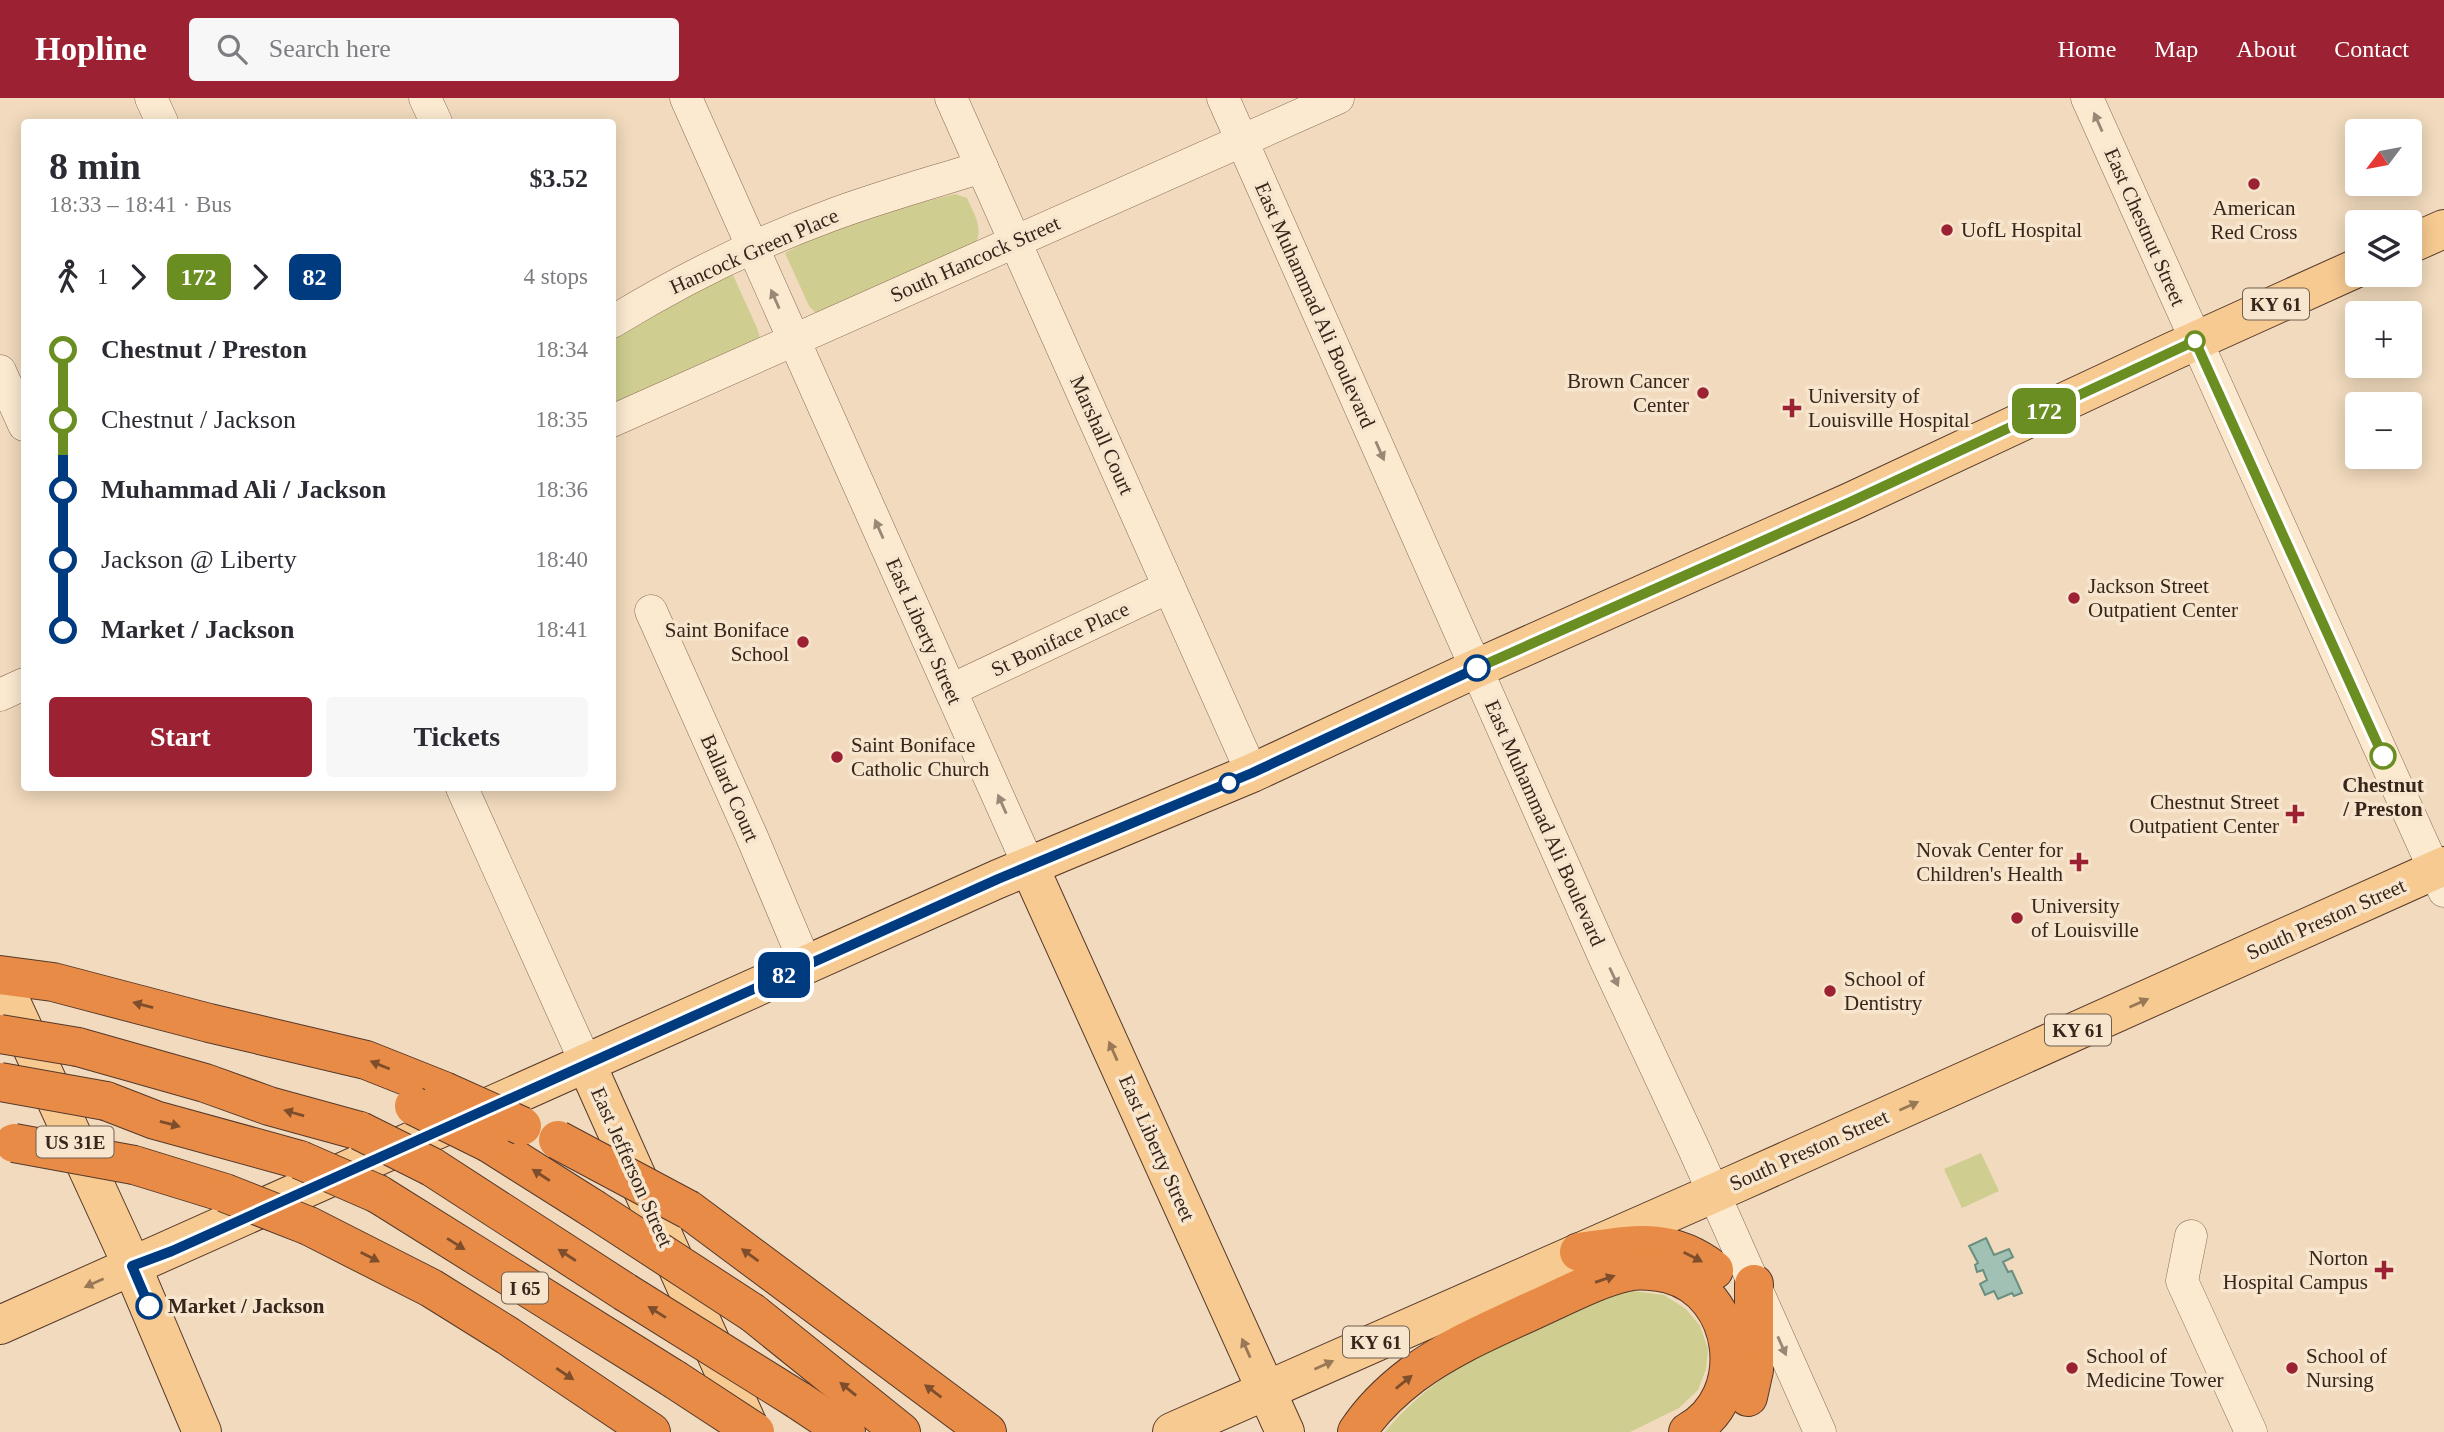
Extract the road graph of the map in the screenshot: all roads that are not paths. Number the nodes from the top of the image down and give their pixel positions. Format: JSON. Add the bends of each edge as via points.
{"nodes":[{"id":1,"x":151,"y":98,"type":"edge"},
{"id":2,"x":425,"y":98,"type":"edge"},
{"id":3,"x":686,"y":98,"type":"edge"},
{"id":4,"x":951,"y":98,"type":"edge"},
{"id":5,"x":1223,"y":98,"type":"edge"},
{"id":6,"x":1338,"y":98,"type":"edge"},
{"id":7,"x":2087,"y":98,"type":"edge"},
{"id":8,"x":161,"y":119,"type":"edge"},
{"id":9,"x":435,"y":119,"type":"edge"},
{"id":10,"x":1242,"y":140,"type":"junction"},
{"id":11,"x":982,"y":167,"type":"junction"},
{"id":12,"x":2444,"y":229,"type":"edge"},
{"id":13,"x":2422,"y":239,"type":"edge"},
{"id":14,"x":1015,"y":241,"type":"junction"},
{"id":15,"x":752,"y":247,"type":"junction"},
{"id":16,"x":2345,"y":273,"type":"edge"},
{"id":17,"x":616,"y":319,"type":"edge"},
{"id":18,"x":794,"y":340,"type":"junction"},
{"id":19,"x":2195,"y":341,"type":"junction"},
{"id":20,"x":0,"y":371,"type":"edge"},
{"id":21,"x":21,"y":418,"type":"edge"},
{"id":22,"x":616,"y":419,"type":"edge"},
{"id":23,"x":1169,"y":587,"type":"junction"},
{"id":24,"x":651,"y":611,"type":"dead end"},
{"id":25,"x":1477,"y":668,"type":"junction"},
{"id":26,"x":21,"y":685,"type":"edge"},
{"id":27,"x":951,"y":690,"type":"junction"},
{"id":28,"x":0,"y":695,"type":"edge"},
{"id":29,"x":1252,"y":773,"type":"junction"},
{"id":30,"x":463,"y":791,"type":"edge"},
{"id":31,"x":1030,"y":866,"type":"junction"},
{"id":32,"x":2441,"y":876,"type":"edge"},
{"id":33,"x":806,"y":965,"type":"junction"},
{"id":34,"x":0,"y":976,"type":"edge"},
{"id":35,"x":0,"y":1034,"type":"edge"},
{"id":36,"x":586,"y":1063,"type":"junction"},
{"id":37,"x":0,"y":1082,"type":"edge"},
{"id":38,"x":506,"y":1134,"type":"junction"},
{"id":39,"x":7,"y":1142,"type":"edge"},
{"id":40,"x":1712,"y":1193,"type":"junction"},
{"id":41,"x":2191,"y":1236,"type":"dead end"},
{"id":42,"x":1579,"y":1252,"type":"junction"},
{"id":43,"x":132,"y":1266,"type":"junction"},
{"id":44,"x":1754,"y":1284,"type":"junction"},
{"id":45,"x":0,"y":1325,"type":"edge"},
{"id":46,"x":1755,"y":1350,"type":"junction"},
{"id":47,"x":1266,"y":1391,"type":"junction"},
{"id":48,"x":202,"y":1432,"type":"edge"},
{"id":49,"x":651,"y":1432,"type":"edge"},
{"id":50,"x":753,"y":1432,"type":"edge"},
{"id":51,"x":846,"y":1432,"type":"edge"},
{"id":52,"x":901,"y":1432,"type":"edge"},
{"id":53,"x":987,"y":1432,"type":"edge"},
{"id":54,"x":1172,"y":1432,"type":"edge"},
{"id":55,"x":1285,"y":1432,"type":"edge"},
{"id":56,"x":1357,"y":1432,"type":"edge"},
{"id":57,"x":1688,"y":1432,"type":"edge"},
{"id":58,"x":1725,"y":1432,"type":"edge"},
{"id":59,"x":1821,"y":1432,"type":"edge"},
{"id":60,"x":2251,"y":1432,"type":"edge"}],
"edges":[{"from":1,"to":8,"type":"street"},
{"from":2,"to":9,"type":"street"},
{"from":3,"to":15,"type":"street","name":"East Liberty Street"},
{"from":4,"to":11,"type":"street","name":"Marshall Court"},
{"from":5,"to":10,"type":"street","name":"East Muhammad Ali Boulevard"},
{"from":6,"to":10,"type":"street","name":"South Hancock Street"},
{"from":19,"to":7,"type":"street","name":"East Chestnut Street","one_way":true},
{"from":10,"to":14,"type":"street","name":"South Hancock Street"},
{"from":10,"to":25,"type":"street","name":"East Muhammad Ali Boulevard","one_way":true},
{"from":11,"to":14,"type":"street","name":"Marshall Court"},
{"from":11,"to":15,"type":"street","name":"Hancock Green Place","via":[[830,215]]},
{"from":12,"to":13,"type":"main road"},
{"from":14,"to":18,"type":"street","name":"South Hancock Street"},
{"from":14,"to":23,"type":"street","name":"Marshall Court"},
{"from":15,"to":17,"type":"street","name":"Hancock Green Place"},
{"from":18,"to":15,"type":"street","name":"East Liberty Street","one_way":true},
{"from":16,"to":19,"type":"main road","number":"KY 61"},
{"from":18,"to":22,"type":"street","name":"South Hancock Street"},
{"from":27,"to":18,"type":"street","name":"East Liberty Street","one_way":true},
{"from":19,"to":25,"type":"main road","number":"KY 61","via":[[1850,502]]},
{"from":19,"to":32,"type":"street","name":"East Chestnut Street"},
{"from":20,"to":21,"type":"street"},
{"from":23,"to":27,"type":"street","name":"St Boniface Place"},
{"from":23,"to":29,"type":"street","name":"Marshall Court"},
{"from":24,"to":33,"type":"street","name":"Ballard Court"},
{"from":25,"to":29,"type":"main road","number":"KY 61"},
{"from":25,"to":40,"type":"street","name":"East Muhammad Ali Boulevard","one_way":true},
{"from":26,"to":28,"type":"street"},
{"from":31,"to":27,"type":"street","name":"East Liberty Street","one_way":true},
{"from":29,"to":31,"type":"main road","number":"KY 61"},
{"from":30,"to":36,"type":"street","name":"East Jefferson Street"},
{"from":31,"to":33,"type":"main road","number":"KY 61"},
{"from":47,"to":31,"type":"main road","name":"East Liberty Street","one_way":true},
{"from":40,"to":32,"type":"main road","name":"South Preston Street","number":"KY 61","one_way":true},
{"from":33,"to":36,"type":"main road","number":"KY 61"},
{"from":38,"to":34,"type":"highway","one_way":true,"bridge":true,"via":[[429,1098],[366,1060],[53,982]]},
{"from":34,"to":43,"type":"main road","number":"US 31E"},
{"from":51,"to":35,"type":"highway","number":"I 65","one_way":true,"bridge":true,"via":[[432,1167],[360,1131],[78,1047]]},
{"from":36,"to":43,"type":"main road","number":"KY 61"},
{"from":36,"to":50,"type":"main road","name":"East Jefferson Street"},
{"from":37,"to":50,"type":"highway","number":"I 65","one_way":true,"bridge":true,"via":[[106,1101],[155,1120],[300,1160],[377,1194]]},
{"from":52,"to":38,"type":"highway","one_way":true,"bridge":true,"via":[[753,1313],[592,1208]]},
{"from":53,"to":38,"type":"highway","one_way":true,"bridge":true,"via":[[689,1210],[558,1140]]},
{"from":39,"to":49,"type":"highway","one_way":true,"bridge":true,"via":[[134,1165],[225,1193],[309,1226],[431,1288]]},
{"from":40,"to":42,"type":"main road","name":"South Preston Street","number":"KY 61"},
{"from":40,"to":44,"type":"street","name":"East Muhammad Ali Boulevard"},
{"from":41,"to":60,"type":"street","via":[[2182,1281]]},
{"from":42,"to":46,"type":"highway","one_way":true,"via":[[1641,1243],[1679,1250],[1703,1262],[1725,1278],[1742,1305]]},
{"from":47,"to":42,"type":"main road","name":"South Preston Street","number":"KY 61","one_way":true},
{"from":43,"to":45,"type":"main road","number":"KY 61","one_way":true},
{"from":43,"to":48,"type":"main road","number":"US 31E"},
{"from":44,"to":46,"type":"highway"},
{"from":44,"to":59,"type":"street","name":"East Muhammad Ali Boulevard","one_way":true},
{"from":46,"to":58,"type":"highway","via":[[1751,1387]]},
{"from":47,"to":54,"type":"main road","name":"South Preston Street","number":"KY 61"},
{"from":47,"to":55,"type":"main road","name":"East Liberty Street"},
{"from":56,"to":57,"type":"highway","one_way":true,"via":[[1392,1392],[1456,1346],[1629,1271],[1669,1274],[1700,1288],[1723,1320],[1730,1360],[1723,1398]]}]}
